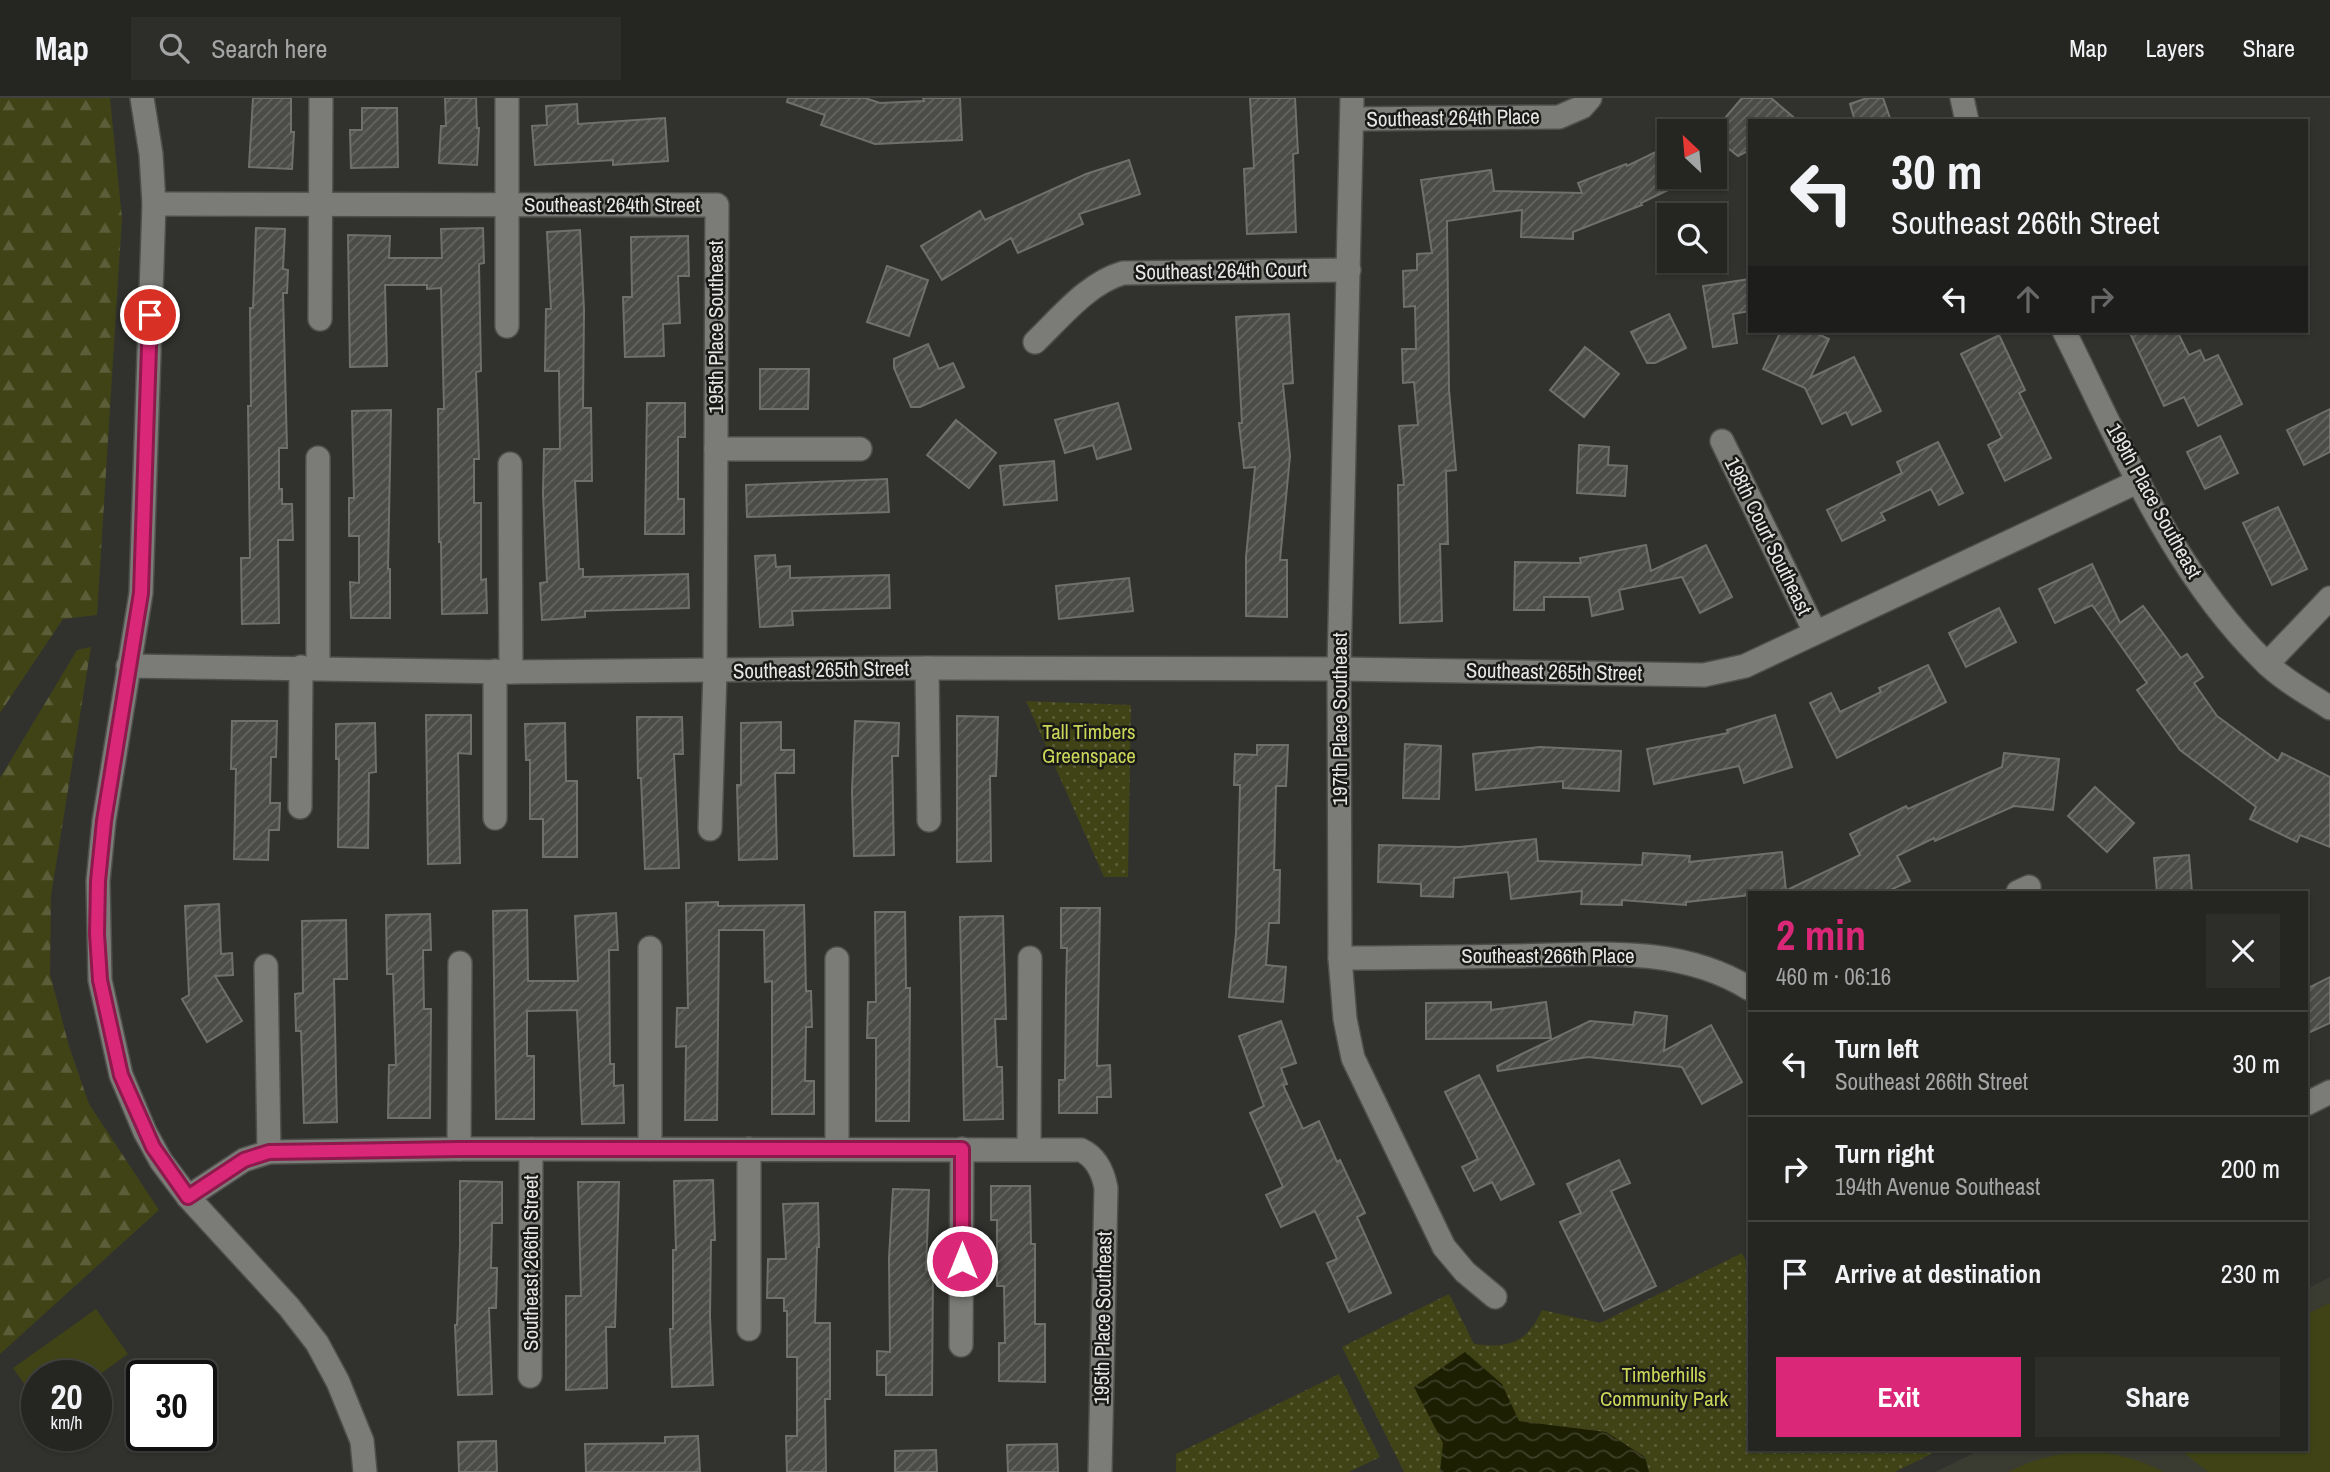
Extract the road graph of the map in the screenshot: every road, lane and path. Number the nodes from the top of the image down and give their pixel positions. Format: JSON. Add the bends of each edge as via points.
{"nodes":[{"id":1,"x":142,"y":98,"type":"edge"},
{"id":2,"x":321,"y":98,"type":"edge"},
{"id":3,"x":507,"y":98,"type":"edge"},
{"id":4,"x":1590,"y":98,"type":"edge"},
{"id":5,"x":1962,"y":98,"type":"edge"},
{"id":6,"x":1352,"y":109,"type":"edge"},
{"id":7,"x":1967,"y":119,"type":"edge"},
{"id":8,"x":154,"y":204,"type":"junction"},
{"id":9,"x":321,"y":204,"type":"junction"},
{"id":10,"x":507,"y":205,"type":"junction"},
{"id":11,"x":717,"y":205,"type":"joint"},
{"id":12,"x":1349,"y":270,"type":"junction"},
{"id":13,"x":320,"y":318,"type":"dead end"},
{"id":14,"x":507,"y":326,"type":"dead end"},
{"id":15,"x":2065,"y":333,"type":"edge"},
{"id":16,"x":1035,"y":342,"type":"dead end"},
{"id":17,"x":1721,"y":441,"type":"dead end"},
{"id":18,"x":716,"y":449,"type":"junction"},
{"id":19,"x":860,"y":449,"type":"dead end"},
{"id":20,"x":318,"y":458,"type":"dead end"},
{"id":21,"x":510,"y":464,"type":"dead end"},
{"id":22,"x":2139,"y":481,"type":"junction"},
{"id":23,"x":2330,"y":598,"type":"edge"},
{"id":24,"x":1815,"y":632,"type":"junction"},
{"id":25,"x":2267,"y":664,"type":"junction"},
{"id":26,"x":128,"y":666,"type":"junction"},
{"id":27,"x":309,"y":667,"type":"junction"},
{"id":28,"x":926,"y":668,"type":"junction"},
{"id":29,"x":1339,"y":669,"type":"junction"},
{"id":30,"x":715,"y":671,"type":"junction"},
{"id":31,"x":503,"y":672,"type":"junction"},
{"id":32,"x":2330,"y":708,"type":"edge"},
{"id":33,"x":300,"y":807,"type":"dead end"},
{"id":34,"x":495,"y":818,"type":"dead end"},
{"id":35,"x":929,"y":820,"type":"dead end"},
{"id":36,"x":710,"y":829,"type":"dead end"},
{"id":37,"x":650,"y":948,"type":"dead end"},
{"id":38,"x":1030,"y":958,"type":"dead end"},
{"id":39,"x":1340,"y":958,"type":"junction"},
{"id":40,"x":837,"y":959,"type":"dead end"},
{"id":41,"x":460,"y":963,"type":"dead end"},
{"id":42,"x":266,"y":966,"type":"dead end"},
{"id":43,"x":1748,"y":988,"type":"edge"},
{"id":44,"x":2330,"y":1092,"type":"edge"},
{"id":45,"x":2308,"y":1103,"type":"edge"},
{"id":46,"x":459,"y":1149,"type":"junction"},
{"id":47,"x":531,"y":1149,"type":"junction"},
{"id":48,"x":650,"y":1149,"type":"junction"},
{"id":49,"x":750,"y":1149,"type":"junction"},
{"id":50,"x":837,"y":1149,"type":"junction"},
{"id":51,"x":962,"y":1149,"type":"junction"},
{"id":52,"x":1029,"y":1149,"type":"junction"},
{"id":53,"x":269,"y":1152,"type":"junction"},
{"id":54,"x":1098,"y":1166,"type":"joint"},
{"id":55,"x":188,"y":1197,"type":"junction"},
{"id":56,"x":1495,"y":1297,"type":"dead end"},
{"id":57,"x":749,"y":1329,"type":"dead end"},
{"id":58,"x":961,"y":1345,"type":"dead end"},
{"id":59,"x":530,"y":1376,"type":"dead end"},
{"id":60,"x":366,"y":1472,"type":"edge"},
{"id":61,"x":1100,"y":1472,"type":"edge"}],
"edges":[{"from":1,"to":8,"type":"street"},
{"from":2,"to":9,"type":"street"},
{"from":3,"to":10,"type":"street","name":"Southeast 264th Street"},
{"from":4,"to":6,"type":"street","name":"Southeast 264th Place","via":[[1559,117]]},
{"from":5,"to":7,"type":"street"},
{"from":6,"to":12,"type":"street","name":"197th Place Southeast"},
{"from":8,"to":9,"type":"street","name":"Southeast 264th Street"},
{"from":8,"to":26,"type":"street","via":[[141,593]]},
{"from":9,"to":10,"type":"street","name":"Southeast 264th Street"},
{"from":9,"to":13,"type":"street"},
{"from":10,"to":11,"type":"street","name":"Southeast 264th Street"},
{"from":10,"to":14,"type":"street","name":"Southeast 264th Street"},
{"from":11,"to":18,"type":"street","name":"195th Place Southeast"},
{"from":12,"to":16,"type":"street","name":"Southeast 264th Court","via":[[1123,273],[1106,278],[1089,291]]},
{"from":12,"to":29,"type":"street","name":"197th Place Southeast"},
{"from":15,"to":22,"type":"street","name":"199th Place Southeast"},
{"from":17,"to":24,"type":"street","name":"198th Court Southeast"},
{"from":18,"to":19,"type":"street"},
{"from":18,"to":30,"type":"street","name":"195th Place Southeast"},
{"from":20,"to":27,"type":"street"},
{"from":21,"to":31,"type":"street"},
{"from":22,"to":24,"type":"street","name":"Southeast 265th Street"},
{"from":22,"to":25,"type":"street","name":"199th Place Southeast","via":[[2194,579]]},
{"from":23,"to":25,"type":"street"},
{"from":24,"to":29,"type":"street","name":"Southeast 265th Street","via":[[1745,666],[1704,675]]},
{"from":25,"to":32,"type":"street","name":"199th Place Southeast"},
{"from":26,"to":27,"type":"street","name":"Southeast 265th Street"},
{"from":26,"to":55,"type":"street","via":[[98,881],[100,980],[121,1075],[145,1132]]},
{"from":27,"to":31,"type":"street","name":"Southeast 265th Street"},
{"from":27,"to":33,"type":"street"},
{"from":28,"to":29,"type":"street","name":"Southeast 265th Street"},
{"from":28,"to":30,"type":"street","name":"Southeast 265th Street"},
{"from":28,"to":35,"type":"street","name":"Southeast 265th Street"},
{"from":29,"to":39,"type":"street","name":"197th Place Southeast"},
{"from":30,"to":31,"type":"street","name":"Southeast 265th Street"},
{"from":30,"to":36,"type":"street","name":"Southeast 265th Street"},
{"from":31,"to":34,"type":"street"},
{"from":37,"to":48,"type":"street"},
{"from":38,"to":52,"type":"street"},
{"from":39,"to":43,"type":"street","name":"Southeast 266th Place","via":[[1659,957],[1705,967]]},
{"from":39,"to":56,"type":"street","name":"197th Place Southeast","via":[[1353,1058],[1444,1247]]},
{"from":40,"to":50,"type":"street"},
{"from":41,"to":46,"type":"street"},
{"from":42,"to":53,"type":"street"},
{"from":44,"to":45,"type":"street"},
{"from":46,"to":47,"type":"street","name":"Southeast 266th Street"},
{"from":46,"to":53,"type":"street","name":"Southeast 266th Street"},
{"from":47,"to":48,"type":"street","name":"Southeast 266th Street"},
{"from":47,"to":59,"type":"street","name":"Southeast 266th Street"},
{"from":48,"to":49,"type":"street","name":"Southeast 266th Street"},
{"from":49,"to":50,"type":"street","name":"Southeast 266th Street"},
{"from":49,"to":57,"type":"street"},
{"from":50,"to":51,"type":"street","name":"Southeast 266th Street"},
{"from":51,"to":52,"type":"street","name":"Southeast 266th Street"},
{"from":51,"to":58,"type":"street"},
{"from":52,"to":54,"type":"street","name":"Southeast 266th Street","via":[[1081,1150]]},
{"from":53,"to":55,"type":"street","name":"Southeast 266th Street","via":[[244,1160]]},
{"from":54,"to":61,"type":"street","name":"195th Place Southeast","via":[[1106,1188]]},
{"from":55,"to":60,"type":"street","via":[[317,1343],[362,1441]]}]}
